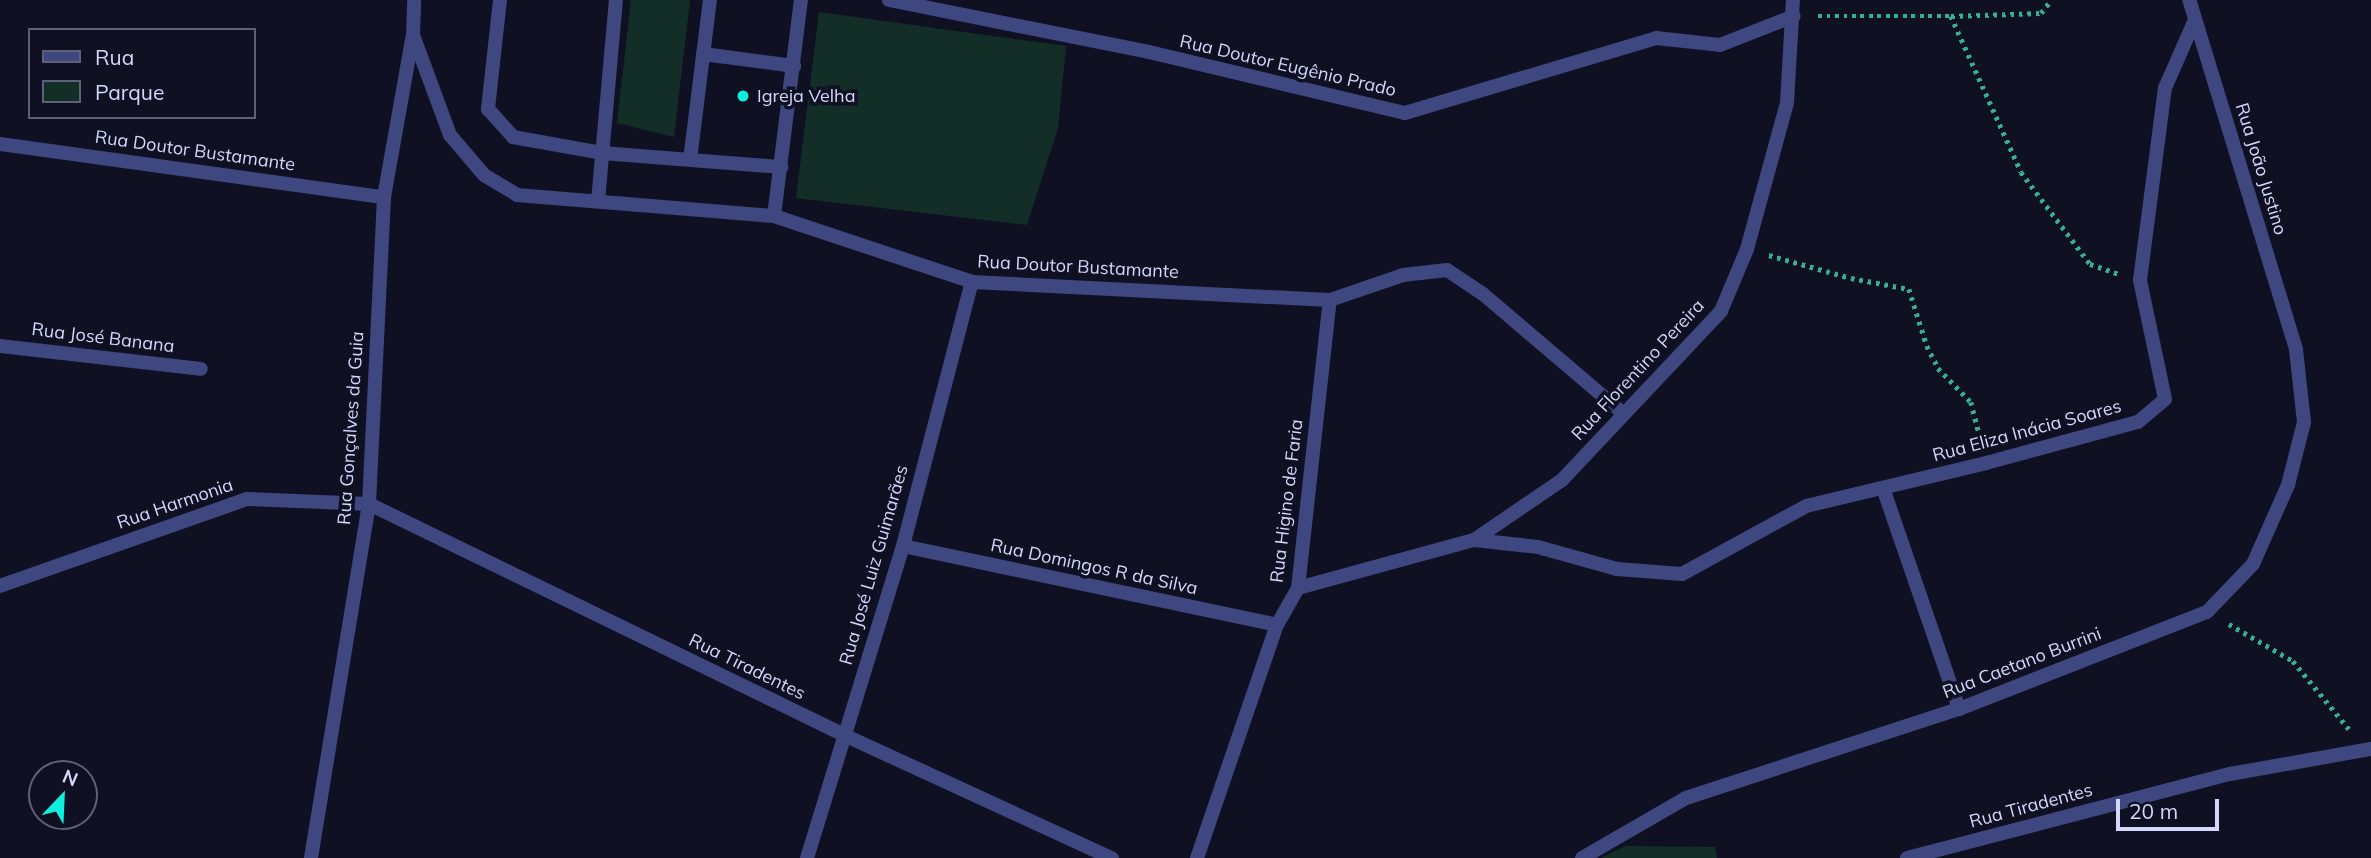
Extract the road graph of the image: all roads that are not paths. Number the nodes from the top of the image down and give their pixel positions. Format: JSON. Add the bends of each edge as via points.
{"nodes":[{"id":1,"x":414,"y":0,"type":"edge"},
{"id":2,"x":500,"y":0,"type":"edge"},
{"id":3,"x":616,"y":0,"type":"edge"},
{"id":4,"x":710,"y":0,"type":"edge"},
{"id":5,"x":801,"y":0,"type":"edge"},
{"id":6,"x":888,"y":0,"type":"edge"},
{"id":7,"x":1793,"y":0,"type":"edge"},
{"id":8,"x":2189,"y":0,"type":"edge"},
{"id":9,"x":1794,"y":16,"type":"junction"},
{"id":10,"x":2194,"y":22,"type":"junction"},
{"id":11,"x":413,"y":35,"type":"junction"},
{"id":12,"x":703,"y":54,"type":"junction"},
{"id":13,"x":794,"y":66,"type":"junction"},
{"id":14,"x":0,"y":144,"type":"edge"},
{"id":15,"x":602,"y":152,"type":"junction"},
{"id":16,"x":690,"y":160,"type":"junction"},
{"id":17,"x":780,"y":167,"type":"junction"},
{"id":18,"x":384,"y":197,"type":"junction"},
{"id":19,"x":598,"y":201,"type":"junction"},
{"id":20,"x":774,"y":216,"type":"junction"},
{"id":21,"x":972,"y":282,"type":"junction"},
{"id":22,"x":1330,"y":300,"type":"junction"},
{"id":23,"x":0,"y":346,"type":"edge"},
{"id":24,"x":2296,"y":349,"type":"joint"},
{"id":25,"x":201,"y":369,"type":"dead end"},
{"id":26,"x":1623,"y":413,"type":"junction"},
{"id":27,"x":1883,"y":488,"type":"junction"},
{"id":28,"x":369,"y":504,"type":"junction"},
{"id":29,"x":1474,"y":540,"type":"junction"},
{"id":30,"x":903,"y":546,"type":"junction"},
{"id":31,"x":0,"y":586,"type":"edge"},
{"id":32,"x":1298,"y":588,"type":"junction"},
{"id":33,"x":1277,"y":625,"type":"junction"},
{"id":34,"x":1959,"y":709,"type":"junction"},
{"id":35,"x":844,"y":735,"type":"junction"},
{"id":36,"x":2368,"y":749,"type":"edge"},
{"id":37,"x":311,"y":858,"type":"edge"},
{"id":38,"x":807,"y":858,"type":"edge"},
{"id":39,"x":1112,"y":858,"type":"edge"},
{"id":40,"x":1197,"y":858,"type":"edge"},
{"id":41,"x":1582,"y":858,"type":"edge"},
{"id":42,"x":1907,"y":858,"type":"edge"}],
"edges":[{"from":1,"to":11,"type":"street","name":"Rua Gonçalves da Guia"},
{"from":2,"to":15,"type":"street","via":[[488,109],[513,137]]},
{"from":3,"to":15,"type":"street"},
{"from":4,"to":12,"type":"street"},
{"from":5,"to":13,"type":"street"},
{"from":6,"to":9,"type":"street","name":"Rua Doutor Eugênio Prado","via":[[1149,52],[1405,113],[1656,38],[1720,45]]},
{"from":7,"to":9,"type":"street","name":"Rua Florentino Pereira"},
{"from":8,"to":10,"type":"street","name":"Rua João Justino"},
{"from":9,"to":26,"type":"street","name":"Rua Florentino Pereira","via":[[1787,103],[1747,249],[1721,311]]},
{"from":10,"to":24,"type":"street","name":"Rua João Justino"},
{"from":10,"to":27,"type":"street","name":"Rua Eliza Inácia Soares","via":[[2165,88],[2140,281],[2165,399],[2138,422]]},
{"from":11,"to":18,"type":"street","name":"Rua Gonçalves da Guia"},
{"from":11,"to":19,"type":"street","name":"Rua Doutor Bustamante","via":[[450,135],[484,175],[517,195]]},
{"from":12,"to":13,"type":"street"},
{"from":12,"to":16,"type":"street"},
{"from":13,"to":17,"type":"street"},
{"from":14,"to":18,"type":"street","name":"Rua Doutor Bustamante"},
{"from":15,"to":16,"type":"street"},
{"from":15,"to":19,"type":"street"},
{"from":16,"to":17,"type":"street"},
{"from":17,"to":20,"type":"street"},
{"from":18,"to":28,"type":"street","name":"Rua Gonçalves da Guia"},
{"from":19,"to":20,"type":"street","name":"Rua Doutor Bustamante"},
{"from":20,"to":21,"type":"street","name":"Rua Doutor Bustamante"},
{"from":21,"to":22,"type":"street","name":"Rua Doutor Bustamante"},
{"from":21,"to":30,"type":"street","name":"Rua José Luiz Guimarães"},
{"from":22,"to":26,"type":"street","name":"Rua Doutor Bustamante","via":[[1403,275],[1447,271],[1483,294]]},
{"from":22,"to":32,"type":"street","name":"Rua Higino de Faria"},
{"from":23,"to":25,"type":"street","name":"Rua José Banana"},
{"from":24,"to":34,"type":"street","name":"Rua Caetano Burrini","via":[[2304,422],[2288,485],[2253,564],[2207,612]]},
{"from":26,"to":29,"type":"street","name":"Rua Florentino Pereira","via":[[1562,480]]},
{"from":27,"to":29,"type":"street","name":"Rua Eliza Inácia Soares","via":[[1806,506],[1682,574],[1617,569],[1538,547]]},
{"from":27,"to":34,"type":"street"},
{"from":28,"to":31,"type":"street","name":"Rua Harmonia","via":[[247,499]]},
{"from":28,"to":35,"type":"street","name":"Rua Tiradentes"},
{"from":28,"to":37,"type":"street","name":"Rua Gonçalves da Guia"},
{"from":29,"to":32,"type":"street","name":"Rua Florentino Pereira"},
{"from":30,"to":33,"type":"street","name":"Rua Domingos R da Silva"},
{"from":30,"to":35,"type":"street","name":"Rua José Luiz Guimarães"},
{"from":32,"to":33,"type":"street","name":"Rua Higino de Faria"},
{"from":33,"to":40,"type":"street","name":"Rua Higino de Faria"},
{"from":34,"to":41,"type":"street","name":"Rua Caetano Burrini","via":[[1686,798]]},
{"from":35,"to":38,"type":"street","name":"Rua José Luiz Guimarães"},
{"from":35,"to":39,"type":"street","name":"Rua Tiradentes"},
{"from":36,"to":42,"type":"street","name":"Rua Tiradentes","via":[[2230,774]]}]}
